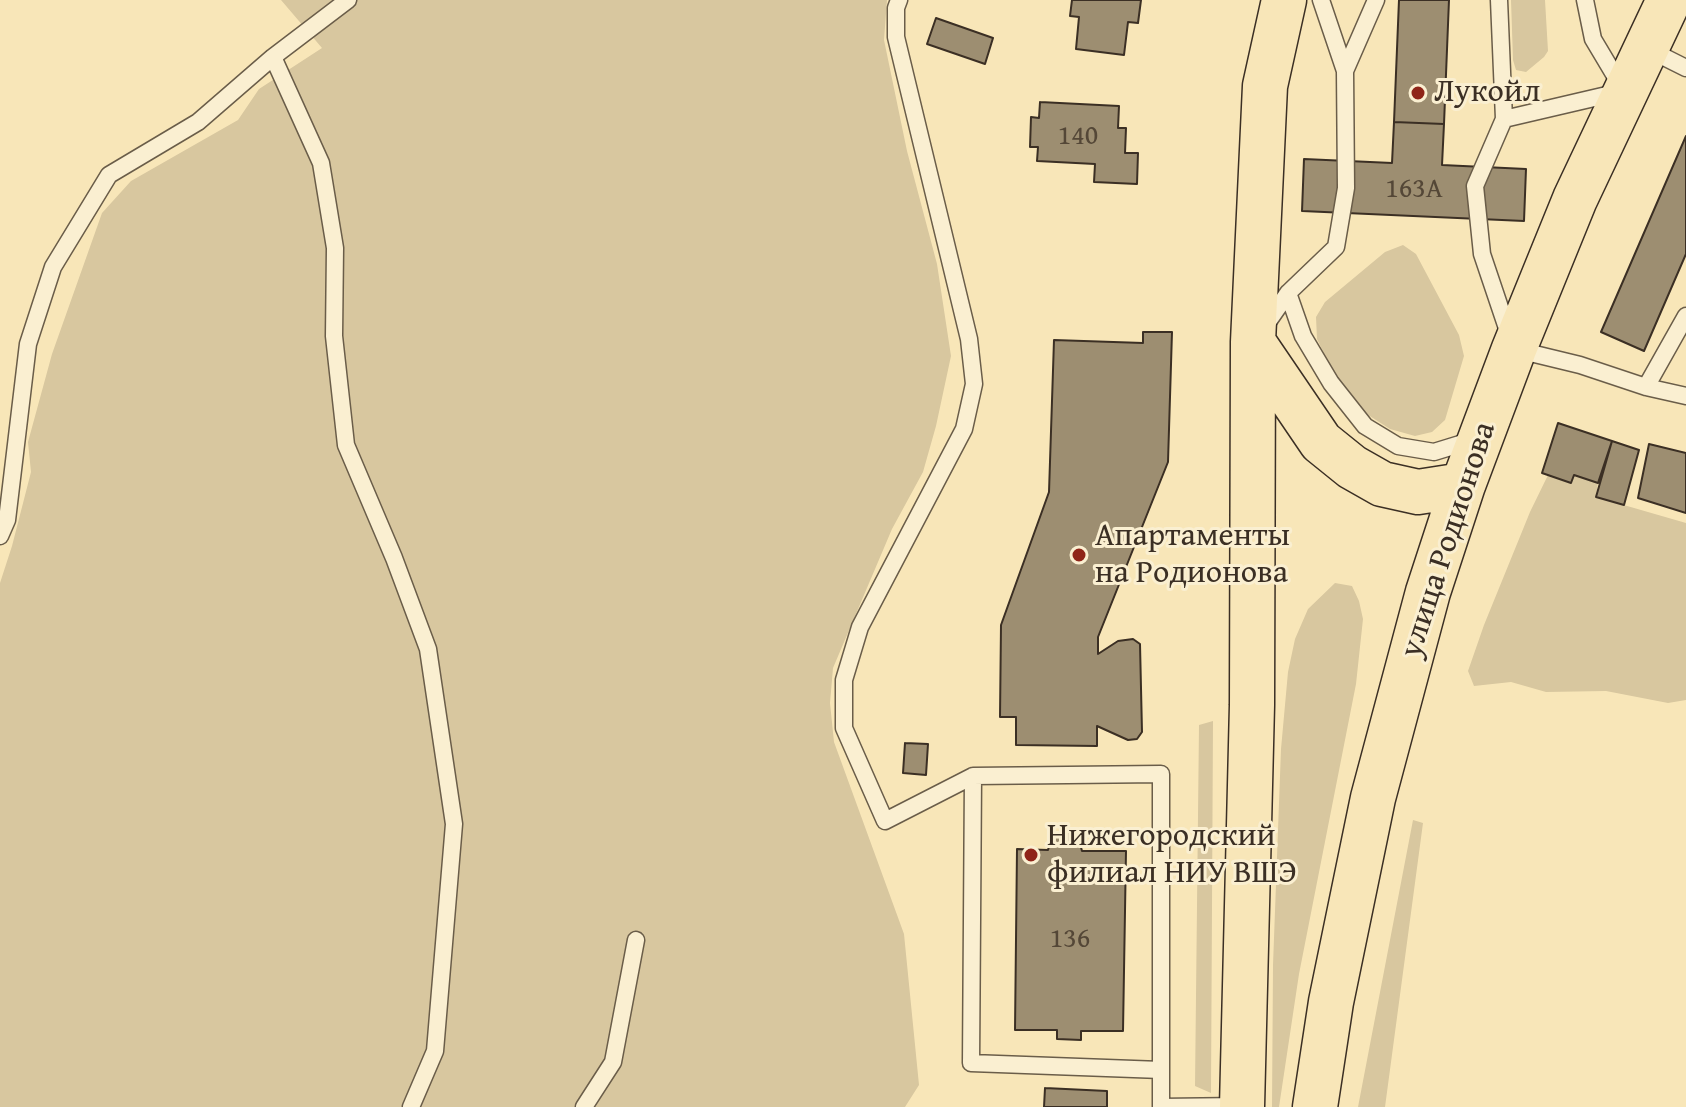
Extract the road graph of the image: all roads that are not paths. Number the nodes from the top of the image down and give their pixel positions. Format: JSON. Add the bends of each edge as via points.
{"nodes":[{"id":1,"x":348,"y":0,"type":"edge"},
{"id":2,"x":899,"y":0,"type":"edge"},
{"id":3,"x":1284,"y":0,"type":"edge"},
{"id":4,"x":1321,"y":0,"type":"edge"},
{"id":5,"x":1376,"y":0,"type":"edge"},
{"id":6,"x":1499,"y":0,"type":"edge"},
{"id":7,"x":1585,"y":0,"type":"edge"},
{"id":8,"x":1669,"y":0,"type":"edge"},
{"id":9,"x":1646,"y":48,"type":"junction"},
{"id":10,"x":273,"y":57,"type":"junction"},
{"id":11,"x":1686,"y":68,"type":"edge"},
{"id":12,"x":1345,"y":71,"type":"junction"},
{"id":13,"x":1624,"y":91,"type":"junction"},
{"id":14,"x":1504,"y":119,"type":"junction"},
{"id":15,"x":1288,"y":293,"type":"junction"},
{"id":16,"x":1686,"y":316,"type":"edge"},
{"id":17,"x":1253,"y":342,"type":"junction"},
{"id":18,"x":1514,"y":349,"type":"junction"},
{"id":19,"x":1646,"y":387,"type":"junction"},
{"id":20,"x":1686,"y":396,"type":"edge"},
{"id":21,"x":1479,"y":438,"type":"junction"},
{"id":22,"x":1463,"y":485,"type":"junction"},
{"id":23,"x":0,"y":536,"type":"edge"},
{"id":24,"x":973,"y":776,"type":"junction"},
{"id":25,"x":636,"y":940,"type":"dead end"},
{"id":26,"x":1161,"y":1070,"type":"junction"},
{"id":27,"x":1161,"y":1106,"type":"edge"},
{"id":28,"x":411,"y":1107,"type":"edge"},
{"id":29,"x":584,"y":1107,"type":"edge"},
{"id":30,"x":1242,"y":1107,"type":"edge"},
{"id":31,"x":1315,"y":1107,"type":"edge"}],
"edges":[{"from":1,"to":10,"type":"lane"},
{"from":2,"to":24,"type":"lane","via":[[896,37],[969,339],[974,384],[964,429],[860,627],[844,680],[844,728],[885,821]]},
{"from":3,"to":17,"type":"main road","via":[[1265,86]]},
{"from":4,"to":12,"type":"lane"},
{"from":5,"to":12,"type":"lane"},
{"from":6,"to":14,"type":"lane"},
{"from":7,"to":13,"type":"lane","via":[[1593,39]]},
{"from":8,"to":9,"type":"main road","name":"улица Родионова"},
{"from":9,"to":11,"type":"lane"},
{"from":9,"to":13,"type":"main road","name":"улица Родионова"},
{"from":10,"to":23,"type":"lane","via":[[198,122],[109,175],[53,267],[28,344],[7,520]]},
{"from":10,"to":28,"type":"lane","via":[[321,163],[335,248],[334,336],[346,445],[428,649],[454,824],[435,1051]]},
{"from":12,"to":15,"type":"lane","via":[[1346,188],[1336,247]]},
{"from":13,"to":14,"type":"lane"},
{"from":13,"to":18,"type":"main road","name":"улица Родионова"},
{"from":14,"to":18,"type":"lane","via":[[1475,186],[1482,254]]},
{"from":15,"to":17,"type":"lane"},
{"from":15,"to":21,"type":"lane","via":[[1303,336],[1365,426],[1398,446],[1434,452]]},
{"from":16,"to":19,"type":"lane"},
{"from":17,"to":22,"type":"main road","via":[[1321,442],[1352,467],[1382,484],[1418,492]]},
{"from":17,"to":30,"type":"main road","via":[[1252,705]]},
{"from":18,"to":19,"type":"lane"},
{"from":18,"to":21,"type":"main road","name":"улица Родионова"},
{"from":19,"to":20,"type":"lane"},
{"from":21,"to":22,"type":"main road","name":"улица Родионова"},
{"from":22,"to":31,"type":"main road","name":"улица Родионова","via":[[1428,592],[1373,798]]},
{"from":24,"to":26,"type":"lane","via":[[971,1063]]},
{"from":24,"to":26,"type":"lane","via":[[1161,774]]},
{"from":25,"to":29,"type":"lane","via":[[613,1062]]},
{"from":26,"to":27,"type":"lane"},
{"from":27,"to":30,"type":"lane"}]}
